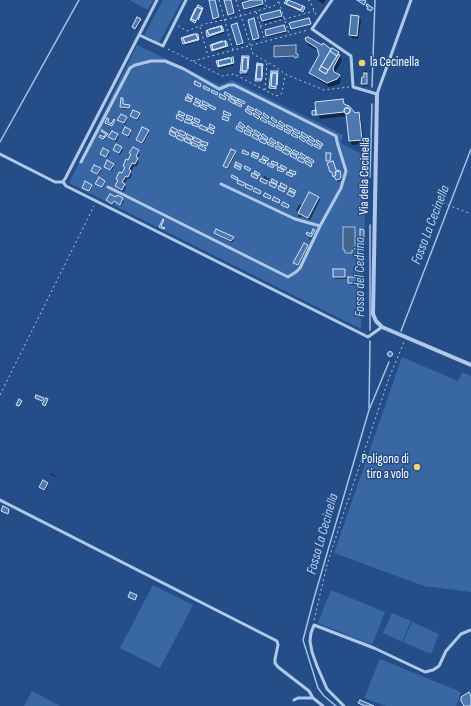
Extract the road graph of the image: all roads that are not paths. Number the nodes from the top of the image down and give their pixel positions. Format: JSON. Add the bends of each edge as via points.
{"nodes":[{"id":1,"x":157,"y":0,"type":"edge"},
{"id":2,"x":186,"y":0,"type":"edge"},
{"id":3,"x":332,"y":0,"type":"edge"},
{"id":4,"x":411,"y":0,"type":"edge"},
{"id":5,"x":139,"y":35,"type":"junction"},
{"id":6,"x":377,"y":94,"type":"junction"},
{"id":7,"x":0,"y":154,"type":"edge"},
{"id":8,"x":81,"y":162,"type":"dead end"},
{"id":9,"x":64,"y":182,"type":"junction"},
{"id":10,"x":221,"y":184,"type":"dead end"},
{"id":11,"x":108,"y":187,"type":"dead end"},
{"id":12,"x":320,"y":226,"type":"junction"},
{"id":13,"x":382,"y":327,"type":"junction"},
{"id":14,"x":471,"y":365,"type":"edge"},
{"id":15,"x":0,"y":500,"type":"edge"},
{"id":16,"x":471,"y":630,"type":"edge"},
{"id":17,"x":313,"y":698,"type":"junction"},
{"id":18,"x":294,"y":700,"type":"dead end"},
{"id":19,"x":323,"y":706,"type":"edge"},
{"id":20,"x":344,"y":706,"type":"edge"}],
"edges":[{"from":1,"to":5,"type":"lane"},
{"from":2,"to":5,"type":"lane","via":[[163,46]]},
{"from":3,"to":6,"type":"lane","via":[[312,28],[351,56],[353,87]]},
{"from":4,"to":6,"type":"lane"},
{"from":5,"to":9,"type":"lane"},
{"from":6,"to":13,"type":"street","name":"Via della Cecinella","via":[[373,314],[376,322]]},
{"from":7,"to":9,"type":"lane","via":[[56,182]]},
{"from":8,"to":12,"type":"lane","via":[[130,68],[151,61],[165,61],[218,88],[234,85],[336,136],[346,171],[341,188]]},
{"from":9,"to":13,"type":"lane","via":[[66,186],[96,202],[368,336]]},
{"from":10,"to":12,"type":"lane","via":[[295,220]]},
{"from":11,"to":12,"type":"lane","via":[[288,277],[300,268]]},
{"from":13,"to":14,"type":"street"},
{"from":15,"to":17,"type":"lane","via":[[277,642],[275,659],[278,666],[309,691]]},
{"from":16,"to":20,"type":"lane","via":[[461,634],[446,651],[439,666],[424,672],[374,648],[314,625],[310,641],[317,666],[327,688]]},
{"from":17,"to":18,"type":"lane"},
{"from":17,"to":19,"type":"lane"}]}
